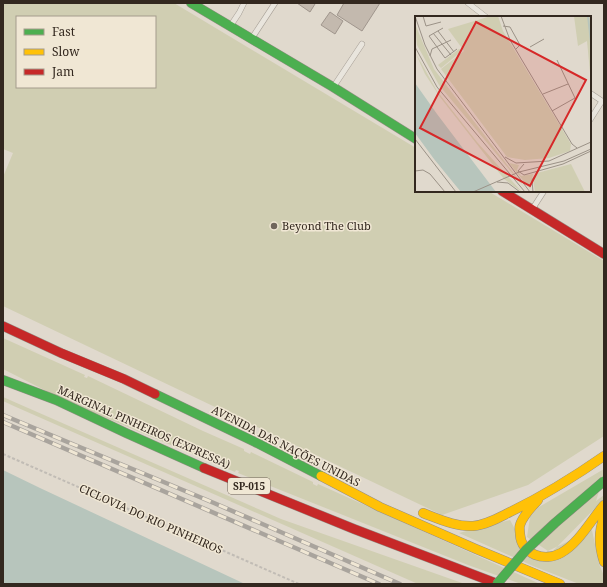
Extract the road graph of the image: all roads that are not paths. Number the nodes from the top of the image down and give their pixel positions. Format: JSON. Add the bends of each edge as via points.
{"nodes":[{"id":1,"x":192,"y":3,"type":"edge"},
{"id":2,"x":244,"y":3,"type":"edge"},
{"id":3,"x":275,"y":3,"type":"edge"},
{"id":4,"x":468,"y":3,"type":"edge"},
{"id":5,"x":202,"y":6,"type":"edge"},
{"id":6,"x":485,"y":16,"type":"edge"},
{"id":7,"x":231,"y":26,"type":"junction"},
{"id":8,"x":251,"y":38,"type":"junction"},
{"id":9,"x":362,"y":44,"type":"dead end"},
{"id":10,"x":333,"y":87,"type":"junction"},
{"id":11,"x":591,"y":94,"type":"edge"},
{"id":12,"x":591,"y":118,"type":"edge"},
{"id":13,"x":415,"y":138,"type":"edge"},
{"id":14,"x":504,"y":192,"type":"edge"},
{"id":15,"x":543,"y":192,"type":"edge"},
{"id":16,"x":533,"y":209,"type":"junction"},
{"id":17,"x":604,"y":254,"type":"edge"},
{"id":18,"x":3,"y":326,"type":"edge"},
{"id":19,"x":3,"y":380,"type":"edge"},
{"id":20,"x":604,"y":456,"type":"edge"},
{"id":21,"x":302,"y":467,"type":"junction"},
{"id":22,"x":604,"y":481,"type":"edge"},
{"id":23,"x":368,"y":491,"type":"dead end"},
{"id":24,"x":542,"y":496,"type":"junction"},
{"id":25,"x":604,"y":505,"type":"edge"},
{"id":26,"x":416,"y":510,"type":"dead end"},
{"id":27,"x":604,"y":517,"type":"edge"},
{"id":28,"x":604,"y":562,"type":"edge"},
{"id":29,"x":497,"y":584,"type":"edge"},
{"id":30,"x":560,"y":584,"type":"edge"}],
"edges":[{"from":1,"to":5,"type":"main road"},
{"from":2,"to":7,"type":"lane"},
{"from":3,"to":8,"type":"lane"},
{"from":4,"to":6,"type":"lane"},
{"from":5,"to":7,"type":"main road"},
{"from":7,"to":8,"type":"main road"},
{"from":8,"to":10,"type":"main road"},
{"from":9,"to":10,"type":"lane"},
{"from":10,"to":13,"type":"main road"},
{"from":11,"to":12,"type":"lane","via":[[602,101]]},
{"from":14,"to":16,"type":"main road"},
{"from":15,"to":16,"type":"lane"},
{"from":16,"to":17,"type":"main road"},
{"from":18,"to":21,"type":"main road","name":"AVENIDA DAS NAÇÕES UNIDAS","via":[[124,379]]},
{"from":19,"to":29,"type":"main road","name":"MARGINAL PINHEIROS (EXPRESSA)","number":"SP-015","via":[[56,400],[216,473]]},
{"from":20,"to":24,"type":"main road"},
{"from":21,"to":23,"type":"main road"},
{"from":21,"to":30,"type":"main road","name":"AVENIDA DAS NAÇÕES UNIDAS","via":[[380,507]]},
{"from":22,"to":29,"type":"main road","bridge":true,"via":[[526,550]]},
{"from":24,"to":25,"type":"main road","via":[[520,525],[524,548],[535,556],[552,556],[565,550]]},
{"from":24,"to":26,"type":"main road","via":[[474,526],[453,524]]},
{"from":27,"to":28,"type":"main road","via":[[598,543]]}]}
